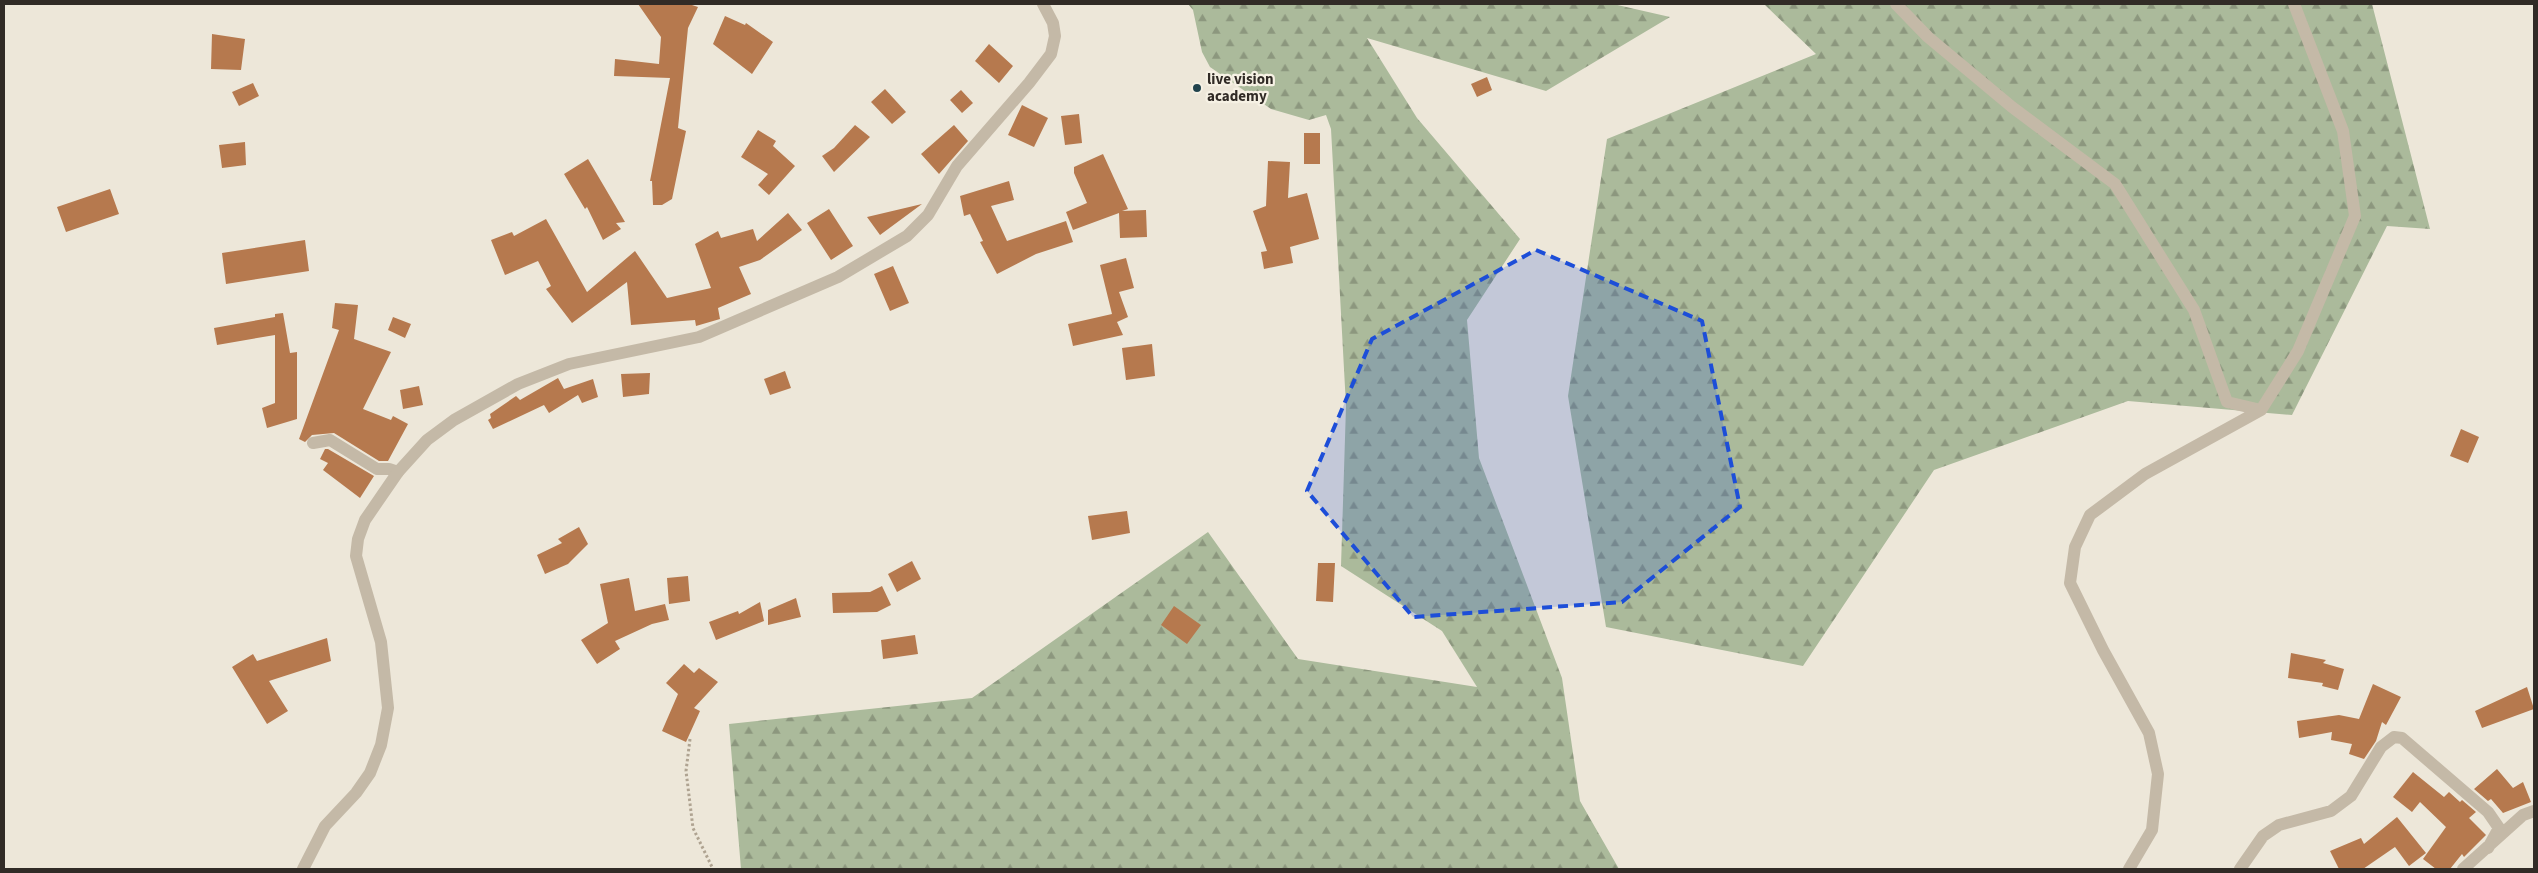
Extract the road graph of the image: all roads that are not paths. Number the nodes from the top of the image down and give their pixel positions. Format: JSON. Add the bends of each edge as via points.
{"nodes":[{"id":1,"x":1043,"y":4,"type":"edge"},
{"id":2,"x":1896,"y":4,"type":"edge"},
{"id":3,"x":2294,"y":4,"type":"edge"},
{"id":4,"x":2261,"y":410,"type":"junction"},
{"id":5,"x":313,"y":444,"type":"dead end"},
{"id":6,"x":398,"y":472,"type":"junction"},
{"id":7,"x":2534,"y":811,"type":"edge"},
{"id":8,"x":2488,"y":848,"type":"junction"},
{"id":9,"x":304,"y":869,"type":"edge"},
{"id":10,"x":2129,"y":869,"type":"edge"},
{"id":11,"x":2240,"y":869,"type":"edge"},
{"id":12,"x":2463,"y":869,"type":"edge"}],
"edges":[{"from":1,"to":6,"type":"street","via":[[1053,23],[1055,36],[1051,54],[957,166],[928,215],[907,236],[838,277],[699,337],[569,364],[518,384],[454,420],[427,440]]},
{"from":2,"to":4,"type":"street","via":[[1928,37],[2012,107],[2115,184],[2194,310],[2226,402]]},
{"from":3,"to":4,"type":"street","via":[[2343,131],[2355,216],[2298,351]]},
{"from":4,"to":10,"type":"street","via":[[2145,474],[2090,515],[2075,547],[2070,583],[2149,733],[2158,774],[2152,830]]},
{"from":5,"to":6,"type":"street","via":[[330,440],[377,469]]},
{"from":6,"to":9,"type":"street","via":[[365,520],[356,556],[381,642],[388,708],[381,745],[370,773],[325,826]]},
{"from":7,"to":8,"type":"street","via":[[2523,815]]},
{"from":8,"to":11,"type":"street","via":[[2499,828],[2488,812],[2402,738],[2394,737],[2381,747],[2350,796],[2331,811],[2279,825],[2263,836]]},
{"from":8,"to":12,"type":"street"}]}
